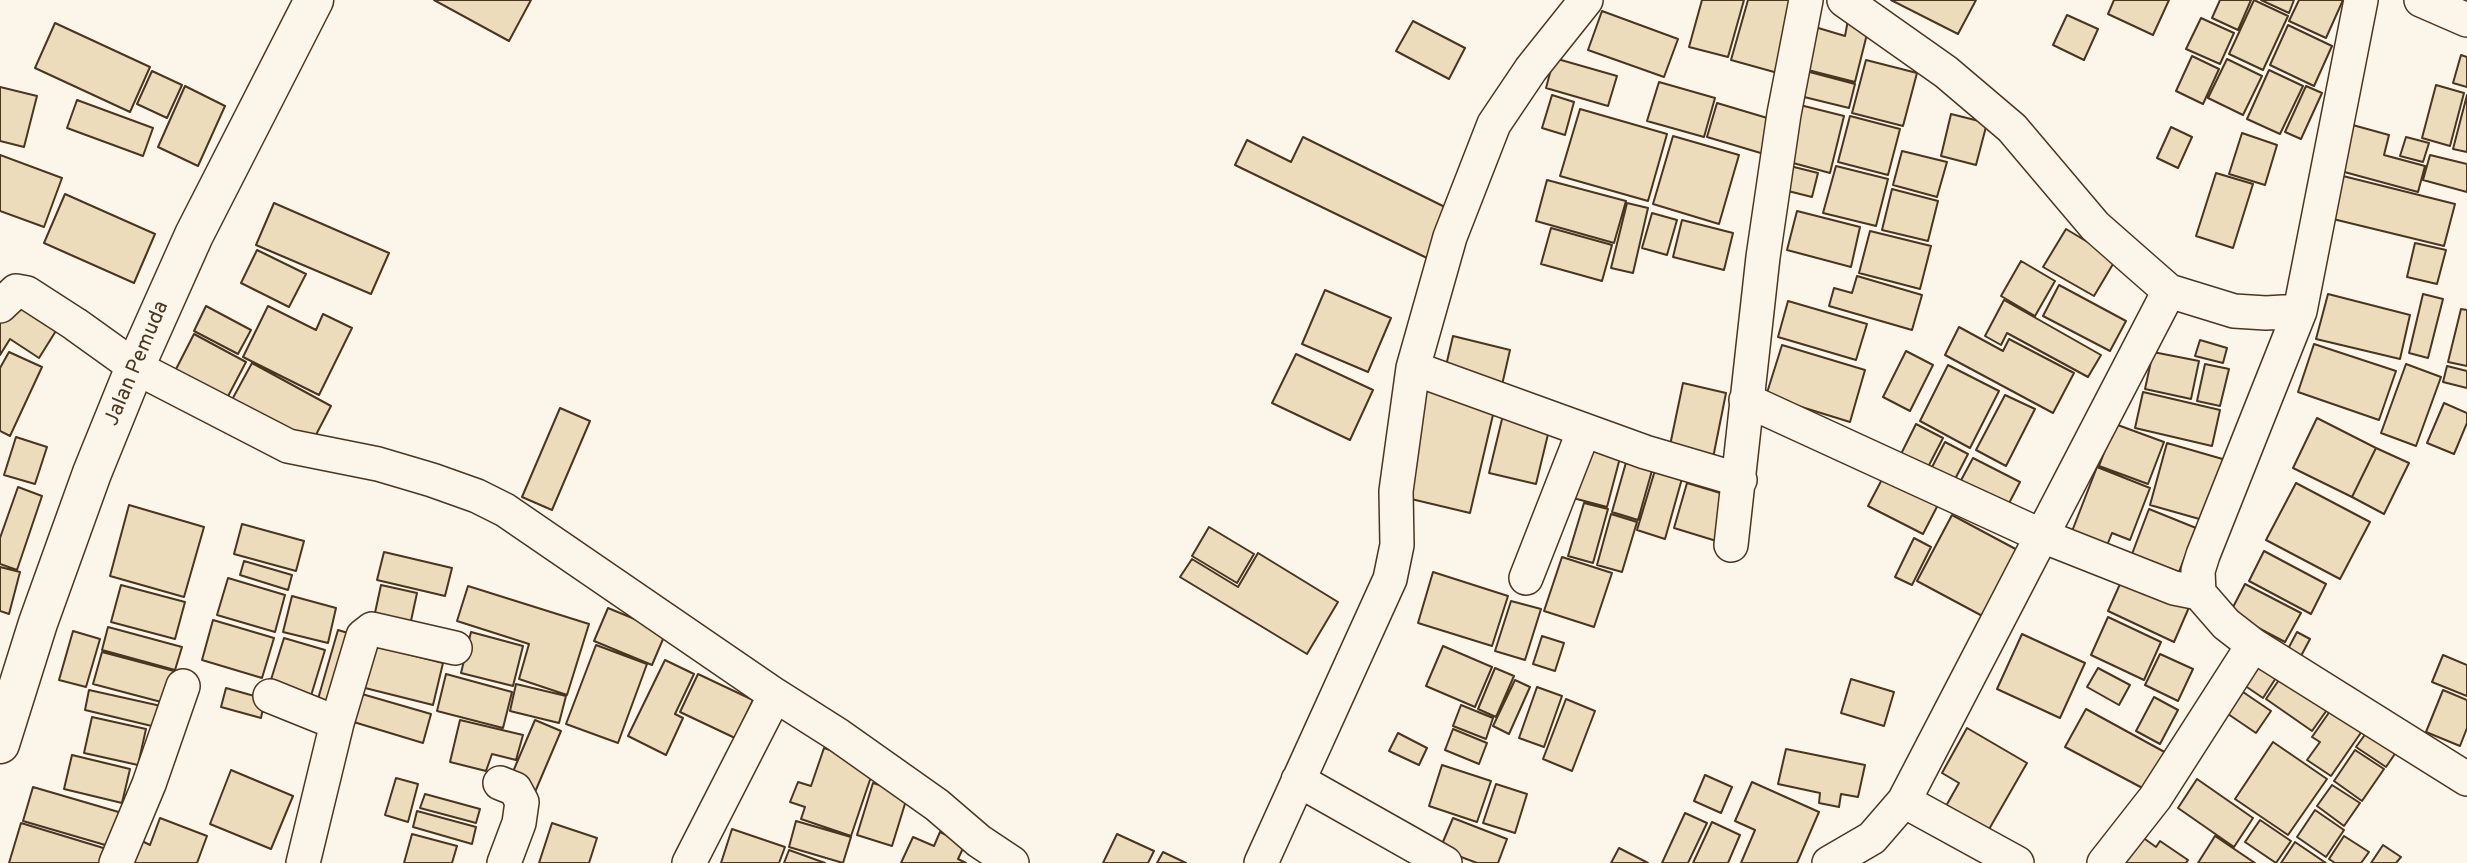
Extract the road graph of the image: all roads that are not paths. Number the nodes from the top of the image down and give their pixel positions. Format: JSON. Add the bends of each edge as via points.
{"nodes":[{"id":1,"x":314,"y":0,"type":"edge"},
{"id":2,"x":1586,"y":0,"type":"edge"},
{"id":3,"x":1806,"y":0,"type":"edge"},
{"id":4,"x":1844,"y":0,"type":"edge"},
{"id":5,"x":2361,"y":0,"type":"edge"},
{"id":6,"x":2421,"y":0,"type":"edge"},
{"id":7,"x":2467,"y":20,"type":"edge"},
{"id":8,"x":2169,"y":291,"type":"junction"},
{"id":9,"x":0,"y":306,"type":"edge"},
{"id":10,"x":2300,"y":311,"type":"junction"},
{"id":11,"x":135,"y":367,"type":"junction"},
{"id":12,"x":1413,"y":368,"type":"junction"},
{"id":13,"x":1746,"y":400,"type":"junction"},
{"id":14,"x":1584,"y":430,"type":"junction"},
{"id":15,"x":1740,"y":481,"type":"junction"},
{"id":16,"x":2040,"y":535,"type":"junction"},
{"id":17,"x":1731,"y":545,"type":"dead end"},
{"id":18,"x":1526,"y":578,"type":"dead end"},
{"id":19,"x":2199,"y":593,"type":"junction"},
{"id":20,"x":2253,"y":645,"type":"junction"},
{"id":21,"x":455,"y":648,"type":"dead end"},
{"id":22,"x":183,"y":686,"type":"dead end"},
{"id":23,"x":775,"y":695,"type":"junction"},
{"id":24,"x":270,"y":696,"type":"dead end"},
{"id":25,"x":337,"y":723,"type":"junction"},
{"id":26,"x":0,"y":744,"type":"edge"},
{"id":27,"x":2467,"y":779,"type":"edge"},
{"id":28,"x":1298,"y":780,"type":"junction"},
{"id":29,"x":500,"y":783,"type":"dead end"},
{"id":30,"x":1904,"y":801,"type":"junction"},
{"id":31,"x":2005,"y":860,"type":"edge"},
{"id":32,"x":117,"y":863,"type":"edge"},
{"id":33,"x":303,"y":863,"type":"edge"},
{"id":34,"x":504,"y":863,"type":"edge"},
{"id":35,"x":689,"y":863,"type":"edge"},
{"id":36,"x":1012,"y":863,"type":"edge"},
{"id":37,"x":1261,"y":863,"type":"edge"},
{"id":38,"x":1445,"y":863,"type":"edge"},
{"id":39,"x":1829,"y":863,"type":"edge"},
{"id":40,"x":2104,"y":863,"type":"edge"}],
"edges":[{"from":1,"to":11,"type":"main road","name":"Jalan Pemuda","via":[[194,235]]},
{"from":2,"to":12,"type":"street","via":[[1494,124],[1450,237]]},
{"from":3,"to":13,"type":"street","via":[[1784,114]]},
{"from":4,"to":8,"type":"street","via":[[1946,72],[2012,128],[2095,226]]},
{"from":5,"to":10,"type":"street"},
{"from":6,"to":7,"type":"street"},
{"from":8,"to":10,"type":"street","via":[[2234,312]]},
{"from":8,"to":16,"type":"street"},
{"from":9,"to":11,"type":"street","via":[[16,291],[27,293]]},
{"from":10,"to":19,"type":"street","via":[[2203,555]]},
{"from":11,"to":23,"type":"street","via":[[288,446],[378,464],[477,496],[505,510]]},
{"from":11,"to":26,"type":"main road","name":"Jalan Pemuda","via":[[38,623]]},
{"from":12,"to":14,"type":"street"},
{"from":12,"to":28,"type":"street","via":[[1396,491],[1397,545],[1390,579]]},
{"from":13,"to":15,"type":"street"},
{"from":13,"to":16,"type":"street"},
{"from":14,"to":15,"type":"street"},
{"from":14,"to":18,"type":"street"},
{"from":15,"to":17,"type":"street"},
{"from":16,"to":19,"type":"street","via":[[2175,588]]},
{"from":16,"to":30,"type":"street"},
{"from":19,"to":20,"type":"street","via":[[2226,624]]},
{"from":20,"to":27,"type":"street"},
{"from":20,"to":40,"type":"street","via":[[2155,798]]},
{"from":21,"to":25,"type":"street","via":[[367,631]]},
{"from":22,"to":32,"type":"street"},
{"from":23,"to":35,"type":"street"},
{"from":23,"to":36,"type":"street","via":[[937,805]]},
{"from":24,"to":25,"type":"street"},
{"from":25,"to":33,"type":"street"},
{"from":28,"to":37,"type":"street"},
{"from":28,"to":38,"type":"street"},
{"from":29,"to":34,"type":"street","via":[[514,789],[522,802]]},
{"from":30,"to":31,"type":"street"},
{"from":30,"to":39,"type":"street","via":[[1872,838]]}]}
